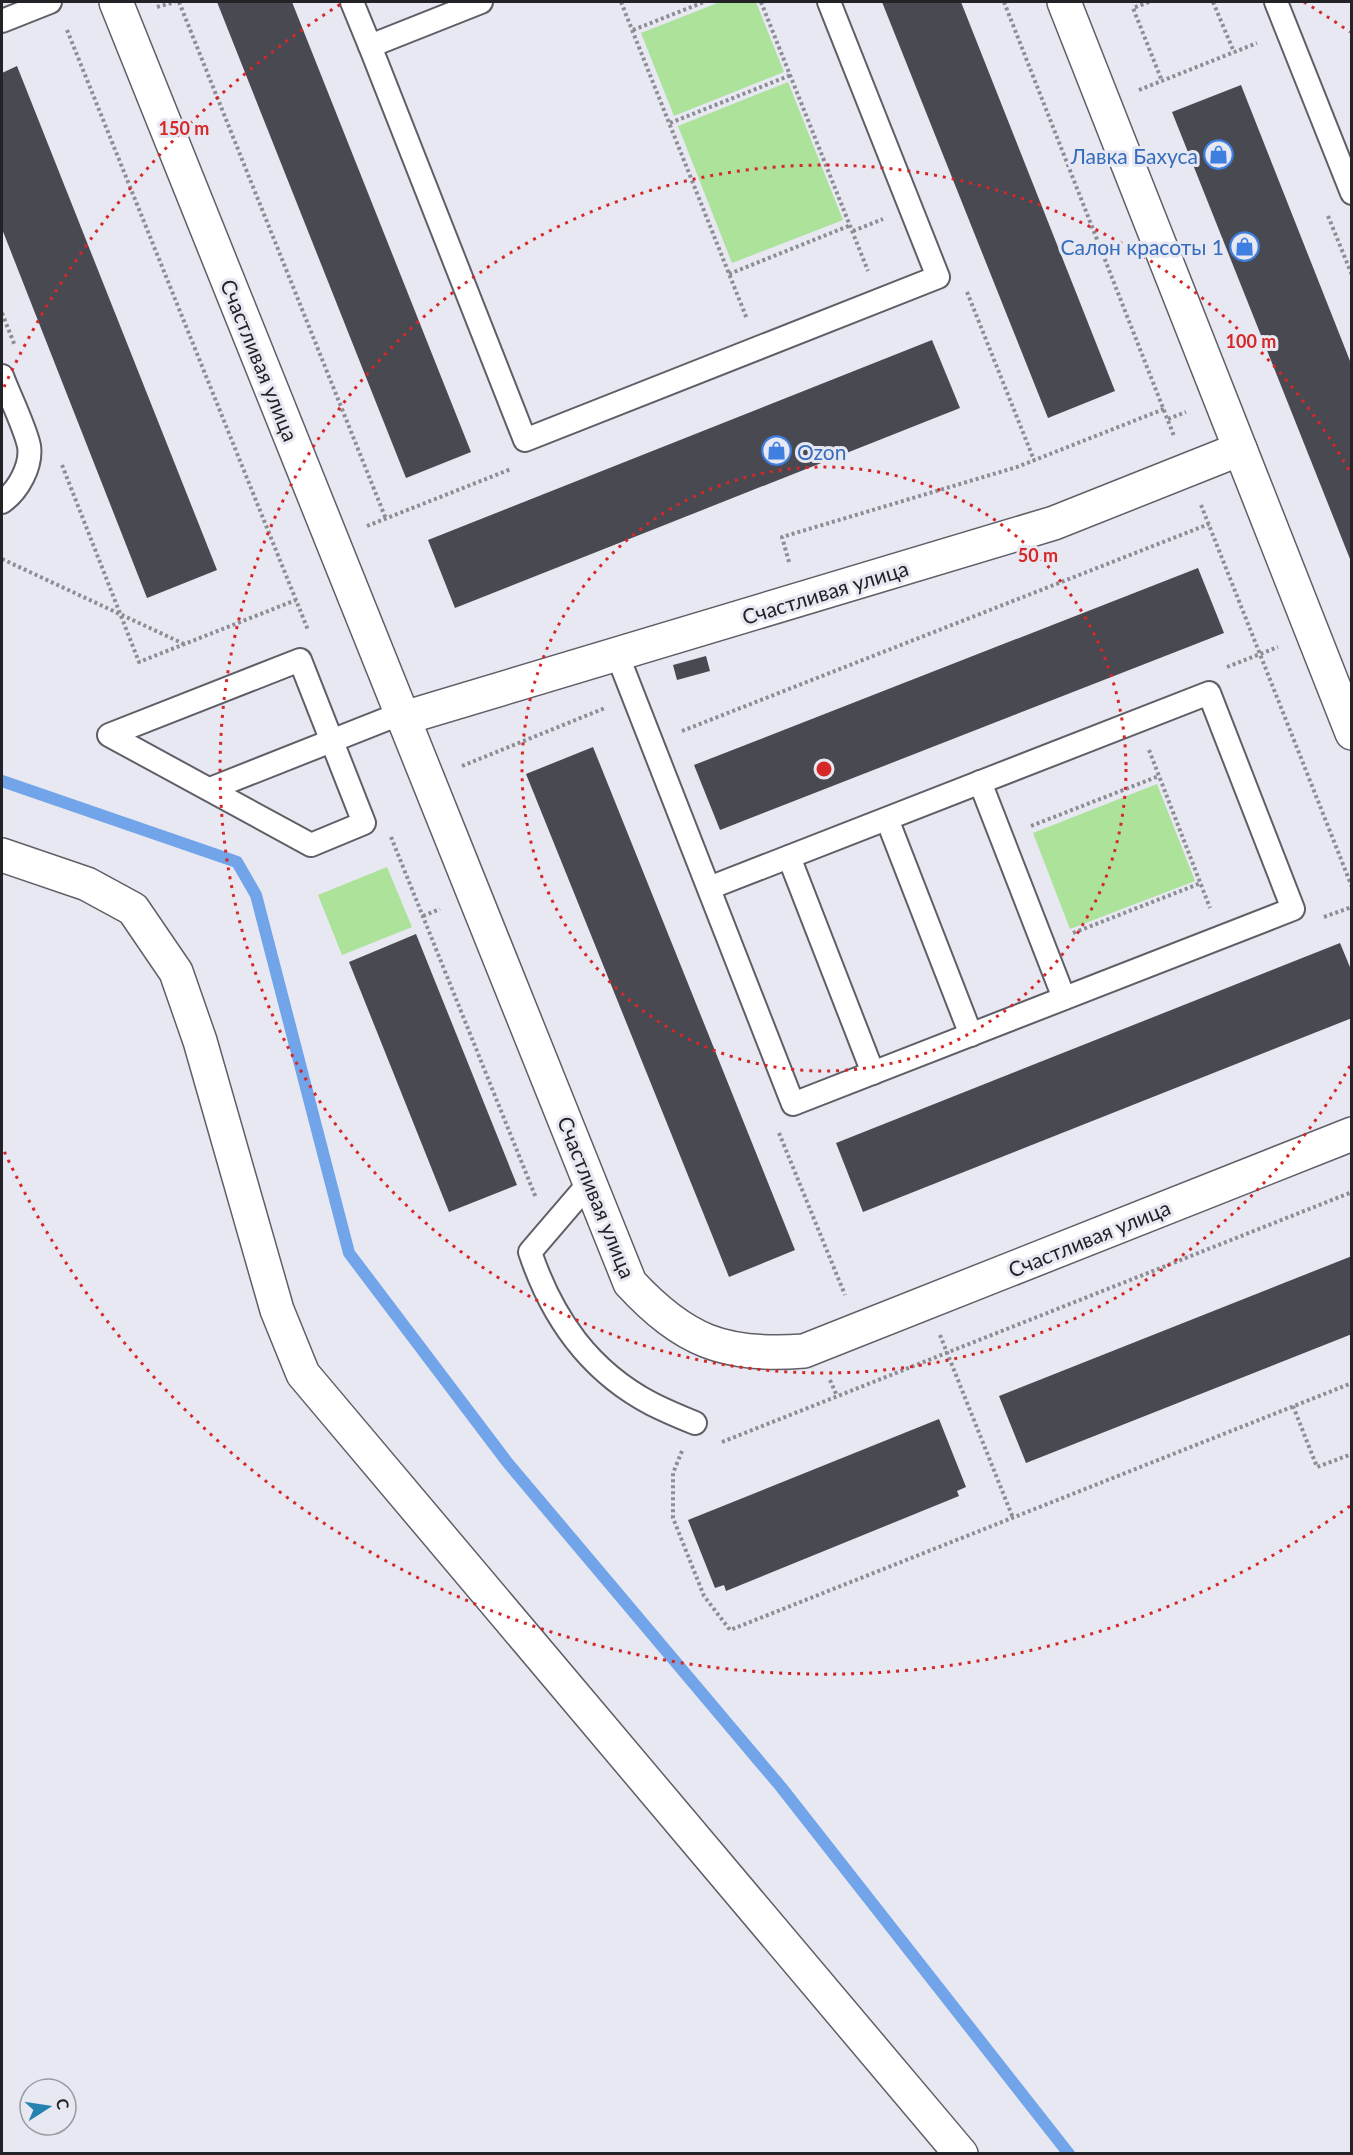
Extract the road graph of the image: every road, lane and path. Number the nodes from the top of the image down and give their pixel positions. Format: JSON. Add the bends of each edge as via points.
{"nodes":[{"id":1,"x":50,"y":2,"type":"edge"},
{"id":2,"x":117,"y":2,"type":"edge"},
{"id":3,"x":179,"y":2,"type":"edge"},
{"id":4,"x":352,"y":2,"type":"edge"},
{"id":5,"x":481,"y":2,"type":"edge"},
{"id":6,"x":621,"y":2,"type":"edge"},
{"id":7,"x":704,"y":2,"type":"edge"},
{"id":8,"x":761,"y":2,"type":"edge"},
{"id":9,"x":828,"y":2,"type":"edge"},
{"id":10,"x":1064,"y":2,"type":"edge"},
{"id":11,"x":1149,"y":2,"type":"edge"},
{"id":12,"x":1213,"y":2,"type":"edge"},
{"id":13,"x":1276,"y":2,"type":"edge"},
{"id":14,"x":1140,"y":3,"type":"edge"},
{"id":15,"x":2,"y":21,"type":"edge"},
{"id":16,"x":66,"y":28,"type":"dead end"},
{"id":17,"x":633,"y":30,"type":"junction"},
{"id":18,"x":1287,"y":31,"type":"junction"},
{"id":19,"x":370,"y":46,"type":"junction"},
{"id":20,"x":1234,"y":52,"type":"junction"},
{"id":21,"x":791,"y":75,"type":"junction"},
{"id":22,"x":1162,"y":81,"type":"junction"},
{"id":23,"x":1133,"y":92,"type":"dead end"},
{"id":24,"x":670,"y":123,"type":"junction"},
{"id":25,"x":1352,"y":193,"type":"edge"},
{"id":26,"x":851,"y":225,"type":"junction"},
{"id":27,"x":729,"y":274,"type":"junction"},
{"id":28,"x":880,"y":300,"type":"junction"},
{"id":29,"x":2,"y":313,"type":"edge"},
{"id":30,"x":11,"y":338,"type":"junction"},
{"id":31,"x":2,"y":342,"type":"edge"},
{"id":32,"x":759,"y":348,"type":"junction"},
{"id":33,"x":16,"y":349,"type":"dead end"},
{"id":34,"x":2,"y":376,"type":"edge"},
{"id":35,"x":1164,"y":409,"type":"dead end"},
{"id":36,"x":12,"y":426,"type":"edge"},
{"id":37,"x":1240,"y":449,"type":"junction"},
{"id":38,"x":60,"y":459,"type":"dead end"},
{"id":39,"x":2,"y":502,"type":"edge"},
{"id":40,"x":386,"y":519,"type":"dead end"},
{"id":41,"x":1209,"y":524,"type":"dead end"},
{"id":42,"x":2,"y":560,"type":"edge"},
{"id":43,"x":789,"y":564,"type":"dead end"},
{"id":44,"x":296,"y":600,"type":"junction"},
{"id":45,"x":121,"y":614,"type":"junction"},
{"id":46,"x":308,"y":631,"type":"dead end"},
{"id":47,"x":185,"y":644,"type":"junction"},
{"id":48,"x":617,"y":654,"type":"junction"},
{"id":49,"x":1344,"y":691,"type":"edge"},
{"id":50,"x":633,"y":696,"type":"junction"},
{"id":51,"x":403,"y":716,"type":"junction"},
{"id":52,"x":1137,"y":721,"type":"junction"},
{"id":53,"x":1352,"y":733,"type":"edge"},
{"id":54,"x":332,"y":741,"type":"junction"},
{"id":55,"x":652,"y":742,"type":"junction"},
{"id":56,"x":458,"y":767,"type":"dead end"},
{"id":57,"x":1159,"y":776,"type":"junction"},
{"id":58,"x":980,"y":782,"type":"junction"},
{"id":59,"x":210,"y":789,"type":"junction"},
{"id":60,"x":887,"y":819,"type":"junction"},
{"id":61,"x":388,"y":830,"type":"dead end"},
{"id":62,"x":1023,"y":830,"type":"dead end"},
{"id":63,"x":2,"y":855,"type":"edge"},
{"id":64,"x":789,"y":857,"type":"junction"},
{"id":65,"x":1201,"y":883,"type":"junction"},
{"id":66,"x":709,"y":888,"type":"junction"},
{"id":67,"x":1065,"y":936,"type":"dead end"},
{"id":68,"x":1222,"y":936,"type":"junction"},
{"id":69,"x":1064,"y":998,"type":"junction"},
{"id":70,"x":971,"y":1035,"type":"junction"},
{"id":71,"x":873,"y":1073,"type":"junction"},
{"id":72,"x":1352,"y":1134,"type":"edge"},
{"id":73,"x":590,"y":1182,"type":"junction"},
{"id":74,"x":1352,"y":1192,"type":"edge"},
{"id":75,"x":548,"y":1229,"type":"junction"},
{"id":76,"x":927,"y":1302,"type":"junction"},
{"id":77,"x":947,"y":1353,"type":"junction"},
{"id":78,"x":1352,"y":1383,"type":"edge"},
{"id":79,"x":1293,"y":1406,"type":"junction"},
{"id":80,"x":695,"y":1423,"type":"joint"},
{"id":81,"x":721,"y":1442,"type":"dead end"},
{"id":82,"x":1352,"y":1454,"type":"edge"},
{"id":83,"x":689,"y":1455,"type":"dead end"},
{"id":84,"x":679,"y":1459,"type":"junction"},
{"id":85,"x":1013,"y":1518,"type":"junction"},
{"id":86,"x":961,"y":2154,"type":"edge"}],
"edges":[{"from":1,"to":15,"type":"lane"},
{"from":2,"to":51,"type":"street","name":"Счастливая улица"},
{"from":3,"to":40,"type":"path"},
{"from":4,"to":19,"type":"lane"},
{"from":5,"to":19,"type":"lane"},
{"from":6,"to":17,"type":"path"},
{"from":7,"to":17,"type":"path"},
{"from":8,"to":21,"type":"path"},
{"from":9,"to":28,"type":"lane","via":[[938,277]]},
{"from":10,"to":37,"type":"street"},
{"from":11,"to":14,"type":"path"},
{"from":12,"to":20,"type":"path"},
{"from":13,"to":18,"type":"lane"},
{"from":14,"to":22,"type":"path","via":[[1133,8]]},
{"from":16,"to":44,"type":"path"},
{"from":17,"to":24,"type":"path"},
{"from":18,"to":20,"type":"path"},
{"from":18,"to":25,"type":"lane"},
{"from":19,"to":32,"type":"lane","via":[[525,440]]},
{"from":20,"to":22,"type":"path"},
{"from":21,"to":24,"type":"path"},
{"from":21,"to":26,"type":"path"},
{"from":22,"to":23,"type":"path"},
{"from":24,"to":27,"type":"path"},
{"from":26,"to":27,"type":"path"},
{"from":26,"to":28,"type":"path"},
{"from":27,"to":32,"type":"path"},
{"from":28,"to":32,"type":"lane"},
{"from":29,"to":30,"type":"path"},
{"from":30,"to":31,"type":"path"},
{"from":30,"to":33,"type":"path"},
{"from":34,"to":36,"type":"lane"},
{"from":35,"to":43,"type":"path","via":[[1017,467],[782,537]]},
{"from":36,"to":39,"type":"lane","via":[[29,447],[27,466],[19,484]]},
{"from":37,"to":48,"type":"street","name":"Счастливая улица","via":[[1054,523]]},
{"from":37,"to":49,"type":"street"},
{"from":38,"to":45,"type":"path"},
{"from":41,"to":55,"type":"path"},
{"from":42,"to":45,"type":"path"},
{"from":44,"to":46,"type":"path"},
{"from":44,"to":47,"type":"path"},
{"from":45,"to":47,"type":"path"},
{"from":45,"to":47,"type":"path","via":[[139,662]]},
{"from":48,"to":50,"type":"lane"},
{"from":48,"to":51,"type":"street","name":"Счастливая улица"},
{"from":49,"to":53,"type":"street"},
{"from":50,"to":55,"type":"lane"},
{"from":50,"to":56,"type":"path"},
{"from":51,"to":54,"type":"lane"},
{"from":51,"to":73,"type":"street","name":"Счастливая улица"},
{"from":52,"to":57,"type":"path"},
{"from":52,"to":58,"type":"lane"},
{"from":52,"to":68,"type":"lane","via":[[1209,693],[1239,768],[1293,909]]},
{"from":54,"to":59,"type":"lane"},
{"from":54,"to":59,"type":"lane","via":[[364,823],[311,844]]},
{"from":54,"to":59,"type":"lane","via":[[300,660],[110,735]]},
{"from":55,"to":66,"type":"lane"},
{"from":57,"to":62,"type":"path"},
{"from":57,"to":65,"type":"path"},
{"from":58,"to":60,"type":"lane"},
{"from":58,"to":69,"type":"lane"},
{"from":60,"to":64,"type":"lane"},
{"from":60,"to":70,"type":"lane"},
{"from":61,"to":75,"type":"path"},
{"from":63,"to":86,"type":"street","via":[[87,884],[133,909],[176,972],[200,1041],[277,1310],[303,1374]]},
{"from":64,"to":66,"type":"lane"},
{"from":64,"to":71,"type":"lane"},
{"from":65,"to":67,"type":"path"},
{"from":65,"to":68,"type":"path"},
{"from":66,"to":71,"type":"lane","via":[[793,1104]]},
{"from":68,"to":69,"type":"lane"},
{"from":69,"to":70,"type":"lane"},
{"from":70,"to":71,"type":"lane"},
{"from":72,"to":76,"type":"street","name":"Счастливая улица"},
{"from":73,"to":75,"type":"lane"},
{"from":73,"to":76,"type":"street","name":"Счастливая улица","via":[[630,1283],[678,1327],[707,1341],[750,1351],[804,1351]]},
{"from":74,"to":77,"type":"path"},
{"from":75,"to":80,"type":"lane","via":[[530,1252],[557,1316],[578,1344],[625,1388]]},
{"from":76,"to":77,"type":"path"},
{"from":77,"to":81,"type":"path"},
{"from":77,"to":85,"type":"path"},
{"from":78,"to":79,"type":"path"},
{"from":79,"to":82,"type":"path","via":[[1317,1467]]},
{"from":79,"to":85,"type":"path"},
{"from":80,"to":84,"type":"path"},
{"from":83,"to":84,"type":"path"},
{"from":84,"to":85,"type":"path","via":[[673,1473],[673,1518],[704,1596],[730,1630]]}]}
